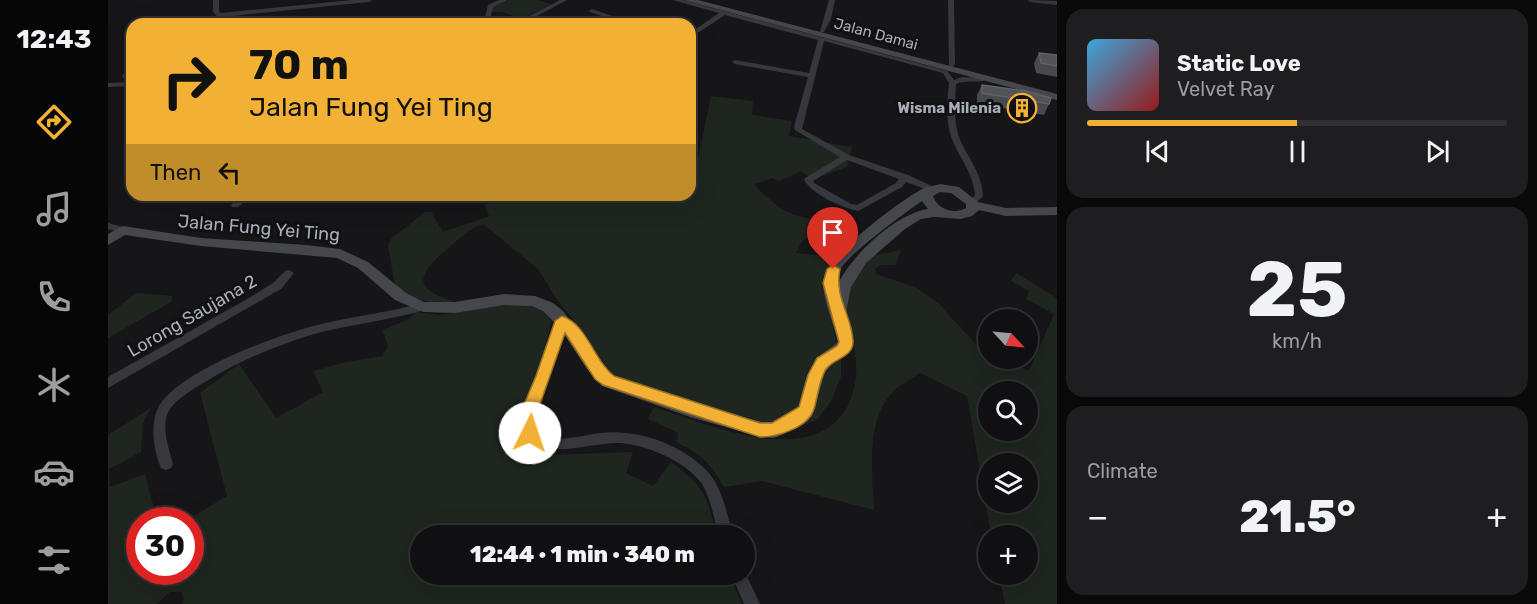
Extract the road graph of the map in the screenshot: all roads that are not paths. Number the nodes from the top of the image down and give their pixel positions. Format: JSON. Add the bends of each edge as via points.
{"nodes":[{"id":1,"x":216,"y":0,"type":"edge"},
{"id":2,"x":369,"y":0,"type":"edge"},
{"id":3,"x":504,"y":0,"type":"edge"},
{"id":4,"x":564,"y":0,"type":"edge"},
{"id":5,"x":676,"y":0,"type":"edge"},
{"id":6,"x":688,"y":0,"type":"edge"},
{"id":7,"x":703,"y":0,"type":"edge"},
{"id":8,"x":832,"y":0,"type":"edge"},
{"id":9,"x":951,"y":0,"type":"edge"},
{"id":10,"x":1030,"y":0,"type":"edge"},
{"id":11,"x":1057,"y":3,"type":"edge"},
{"id":12,"x":592,"y":11,"type":"dead end"},
{"id":13,"x":724,"y":13,"type":"junction"},
{"id":14,"x":220,"y":15,"type":"junction"},
{"id":15,"x":219,"y":18,"type":"edge"},
{"id":16,"x":491,"y":18,"type":"edge"},
{"id":17,"x":529,"y":18,"type":"edge"},
{"id":18,"x":613,"y":18,"type":"edge"},
{"id":19,"x":696,"y":32,"type":"edge"},
{"id":20,"x":821,"y":35,"type":"junction"},
{"id":21,"x":735,"y":62,"type":"dead end"},
{"id":22,"x":952,"y":65,"type":"junction"},
{"id":23,"x":811,"y":75,"type":"junction"},
{"id":24,"x":985,"y":79,"type":"junction"},
{"id":25,"x":126,"y":81,"type":"edge"},
{"id":26,"x":953,"y":82,"type":"junction"},
{"id":27,"x":108,"y":85,"type":"edge"},
{"id":28,"x":1057,"y":91,"type":"edge"},
{"id":29,"x":1057,"y":97,"type":"edge"},
{"id":30,"x":846,"y":157,"type":"junction"},
{"id":31,"x":905,"y":177,"type":"junction"},
{"id":32,"x":931,"y":190,"type":"junction"},
{"id":33,"x":240,"y":201,"type":"edge"},
{"id":34,"x":972,"y":203,"type":"junction"},
{"id":35,"x":235,"y":205,"type":"dead end"},
{"id":36,"x":1057,"y":211,"type":"edge"},
{"id":37,"x":953,"y":215,"type":"junction"},
{"id":38,"x":115,"y":228,"type":"edge"},
{"id":39,"x":108,"y":241,"type":"edge"},
{"id":40,"x":837,"y":264,"type":"junction"},
{"id":41,"x":852,"y":270,"type":"junction"},
{"id":42,"x":289,"y":273,"type":"dead end"},
{"id":43,"x":421,"y":307,"type":"junction"},
{"id":44,"x":840,"y":318,"type":"junction"},
{"id":45,"x":562,"y":321,"type":"junction"},
{"id":46,"x":108,"y":383,"type":"edge"},
{"id":47,"x":166,"y":464,"type":"dead end"},
{"id":48,"x":723,"y":525,"type":"edge"},
{"id":49,"x":743,"y":585,"type":"edge"},
{"id":50,"x":752,"y":604,"type":"edge"}],
"edges":[{"from":1,"to":14,"type":"street","via":[[216,12]]},
{"from":2,"to":14,"type":"street"},
{"from":3,"to":16,"type":"street","via":[[490,6]]},
{"from":4,"to":17,"type":"street"},
{"from":5,"to":13,"type":"street"},
{"from":6,"to":24,"type":"street","name":"Jalan Damai"},
{"from":7,"to":20,"type":"street","name":"Jalan Damai"},
{"from":8,"to":20,"type":"street"},
{"from":9,"to":22,"type":"street"},
{"from":10,"to":11,"type":"street"},
{"from":12,"to":18,"type":"street"},
{"from":13,"to":19,"type":"street"},
{"from":13,"to":20,"type":"street"},
{"from":14,"to":15,"type":"street"},
{"from":20,"to":22,"type":"street","name":"Jalan Damai"},
{"from":20,"to":23,"type":"street"},
{"from":20,"to":26,"type":"street","via":[[945,72]]},
{"from":21,"to":23,"type":"street"},
{"from":22,"to":28,"type":"street","name":"Jalan Damai"},
{"from":23,"to":30,"type":"street","via":[[799,130]]},
{"from":24,"to":26,"type":"street"},
{"from":24,"to":29,"type":"street","name":"Jalan Damai"},
{"from":25,"to":27,"type":"street"},
{"from":26,"to":34,"type":"street","via":[[952,124],[979,184],[979,196]]},
{"from":30,"to":31,"type":"street"},
{"from":30,"to":31,"type":"street","via":[[808,180],[848,206],[858,208],[899,185]]},
{"from":31,"to":32,"type":"street"},
{"from":32,"to":34,"type":"street","via":[[955,190]]},
{"from":32,"to":37,"type":"street","via":[[926,199],[933,207]]},
{"from":32,"to":40,"type":"street","via":[[897,212]]},
{"from":33,"to":35,"type":"street"},
{"from":34,"to":36,"type":"street","via":[[1006,212]]},
{"from":34,"to":37,"type":"street","via":[[971,212]]},
{"from":37,"to":41,"type":"street","name":"Jalan Fung Yei Ting","via":[[936,212],[917,216],[872,248]]},
{"from":38,"to":39,"type":"street"},
{"from":38,"to":43,"type":"street","name":"Jalan Fung Yei Ting","via":[[171,240],[340,254],[372,269],[396,295]]},
{"from":40,"to":41,"type":"street"},
{"from":40,"to":44,"type":"street","name":"Jalan Fung Yei Ting","via":[[830,283]]},
{"from":41,"to":44,"type":"street","name":"Jalan Fung Yei Ting","via":[[840,296]]},
{"from":42,"to":46,"type":"street","name":"Lorong Saujana 2","via":[[253,301]]},
{"from":43,"to":45,"type":"street","name":"Jalan Fung Yei Ting","via":[[439,310],[520,299],[550,308]]},
{"from":43,"to":47,"type":"street","via":[[283,339],[206,375],[163,408],[159,423]]},
{"from":44,"to":45,"type":"street","name":"Jalan Fung Yei Ting","via":[[846,342],[843,350],[822,363],[806,411],[773,430],[718,418],[608,381]]},
{"from":45,"to":48,"type":"street","via":[[531,407],[530,433],[540,442],[559,445],[609,438],[650,444],[702,473]]},
{"from":49,"to":50,"type":"street"}]}
